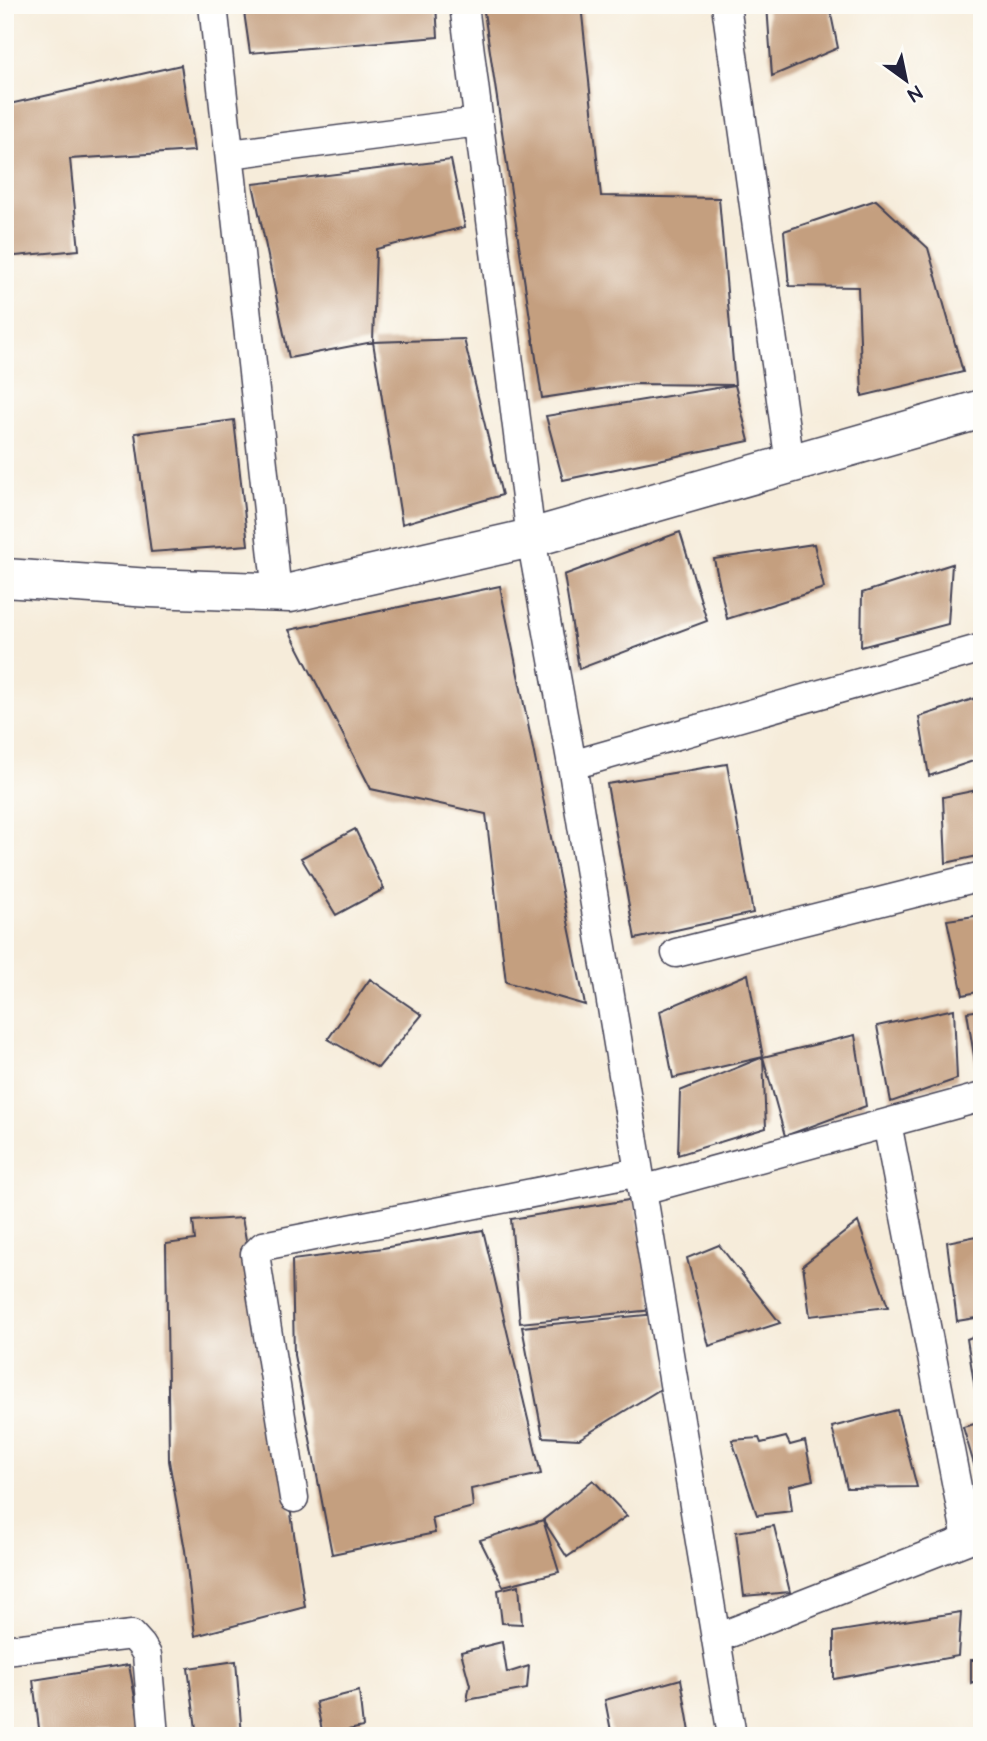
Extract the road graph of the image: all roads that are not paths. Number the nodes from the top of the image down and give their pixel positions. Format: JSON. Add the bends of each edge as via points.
{"nodes":[{"id":1,"x":214,"y":5,"type":"edge"},
{"id":2,"x":464,"y":5,"type":"edge"},
{"id":3,"x":726,"y":5,"type":"edge"},
{"id":4,"x":479,"y":122,"type":"junction"},
{"id":5,"x":230,"y":154,"type":"junction"},
{"id":6,"x":982,"y":410,"type":"edge"},
{"id":7,"x":790,"y":464,"type":"junction"},
{"id":8,"x":531,"y":538,"type":"junction"},
{"id":9,"x":5,"y":578,"type":"edge"},
{"id":10,"x":277,"y":593,"type":"junction"},
{"id":11,"x":982,"y":648,"type":"edge"},
{"id":12,"x":572,"y":765,"type":"junction"},
{"id":13,"x":982,"y":876,"type":"edge"},
{"id":14,"x":676,"y":953,"type":"dead end"},
{"id":15,"x":982,"y":1097,"type":"edge"},
{"id":16,"x":887,"y":1123,"type":"junction"},
{"id":17,"x":640,"y":1181,"type":"junction"},
{"id":18,"x":294,"y":1497,"type":"dead end"},
{"id":19,"x":974,"y":1536,"type":"edge"},
{"id":20,"x":717,"y":1638,"type":"junction"},
{"id":21,"x":5,"y":1650,"type":"edge"},
{"id":22,"x":154,"y":1736,"type":"edge"},
{"id":23,"x":732,"y":1736,"type":"edge"}],
"edges":[{"from":1,"to":5,"type":"street"},
{"from":2,"to":4,"type":"street"},
{"from":3,"to":7,"type":"street"},
{"from":4,"to":5,"type":"street"},
{"from":4,"to":8,"type":"street"},
{"from":5,"to":10,"type":"street"},
{"from":6,"to":7,"type":"main road"},
{"from":7,"to":8,"type":"main road"},
{"from":8,"to":10,"type":"main road"},
{"from":8,"to":12,"type":"street"},
{"from":9,"to":10,"type":"main road"},
{"from":11,"to":12,"type":"street"},
{"from":12,"to":17,"type":"street"},
{"from":13,"to":14,"type":"street"},
{"from":15,"to":16,"type":"street"},
{"from":16,"to":17,"type":"street"},
{"from":16,"to":19,"type":"street"},
{"from":17,"to":18,"type":"street","via":[[257,1250]]},
{"from":17,"to":20,"type":"street"},
{"from":19,"to":20,"type":"street"},
{"from":20,"to":23,"type":"street"},
{"from":21,"to":22,"type":"street","via":[[132,1635],[147,1655]]}]}
